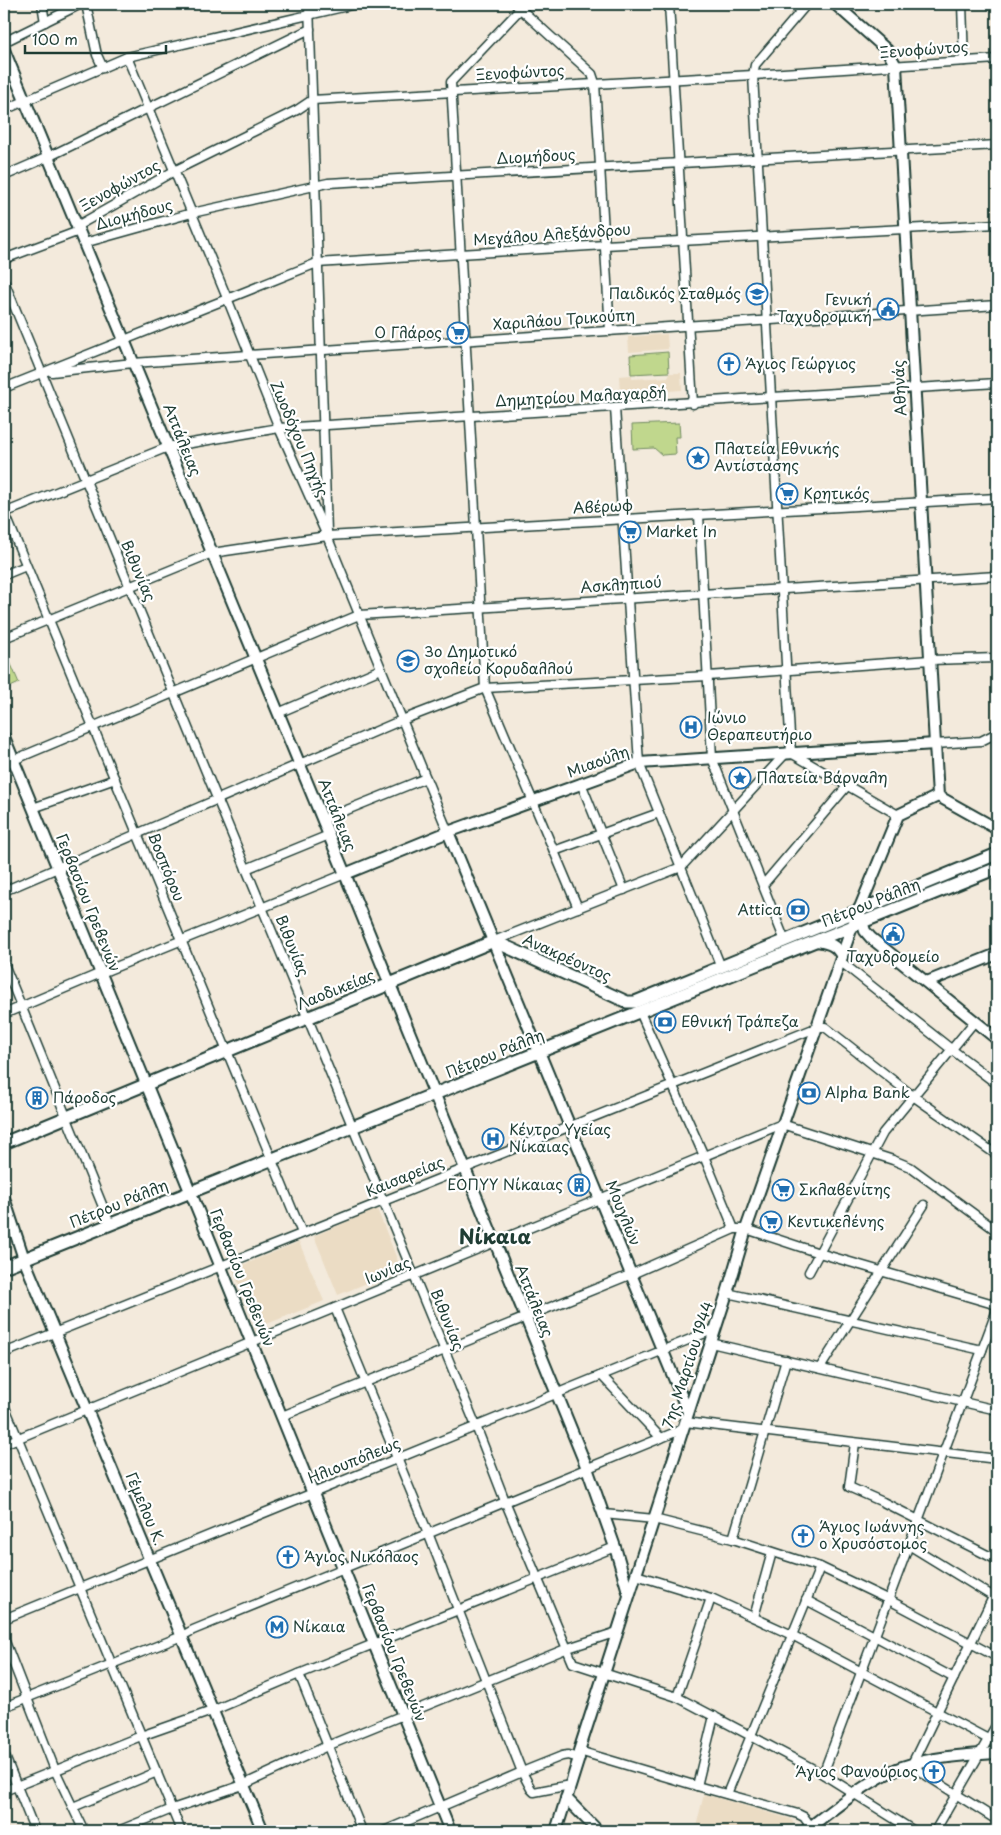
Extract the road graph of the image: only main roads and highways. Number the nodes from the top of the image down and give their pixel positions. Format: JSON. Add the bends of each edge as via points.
{"nodes":[{"id":1,"x":835,"y":4,"type":"edge"},
{"id":2,"x":4,"y":50,"type":"edge"},
{"id":3,"x":4,"y":737,"type":"edge"},
{"id":4,"x":935,"y":744,"type":"junction"},
{"id":5,"x":8,"y":762,"type":"edge"},
{"id":6,"x":938,"y":796,"type":"junction"},
{"id":7,"x":997,"y":829,"type":"edge"},
{"id":8,"x":448,"y":832,"type":"junction"},
{"id":9,"x":997,"y":854,"type":"edge"},
{"id":10,"x":997,"y":868,"type":"edge"},
{"id":11,"x":345,"y":874,"type":"junction"},
{"id":12,"x":858,"y":920,"type":"junction"},
{"id":13,"x":817,"y":941,"type":"junction"},
{"id":14,"x":494,"y":942,"type":"junction"},
{"id":15,"x":997,"y":954,"type":"edge"},
{"id":16,"x":841,"y":959,"type":"junction"},
{"id":17,"x":927,"y":982,"type":"junction"},
{"id":18,"x":390,"y":984,"type":"junction"},
{"id":19,"x":627,"y":1002,"type":"joint"},
{"id":20,"x":997,"y":1039,"type":"edge"},
{"id":21,"x":540,"y":1052,"type":"junction"},
{"id":22,"x":146,"y":1084,"type":"junction"},
{"id":23,"x":434,"y":1094,"type":"junction"},
{"id":24,"x":4,"y":1143,"type":"edge"},
{"id":25,"x":190,"y":1192,"type":"junction"},
{"id":26,"x":4,"y":1198,"type":"edge"},
{"id":27,"x":24,"y":1259,"type":"junction"},
{"id":28,"x":4,"y":1267,"type":"edge"},
{"id":29,"x":686,"y":1421,"type":"junction"},
{"id":30,"x":629,"y":1595,"type":"junction"},
{"id":31,"x":997,"y":1753,"type":"edge"},
{"id":32,"x":566,"y":1798,"type":"junction"},
{"id":33,"x":810,"y":1830,"type":"edge"},
{"id":34,"x":262,"y":1831,"type":"edge"},
{"id":35,"x":450,"y":1831,"type":"edge"},
{"id":36,"x":556,"y":1831,"type":"edge"},
{"id":37,"x":598,"y":1831,"type":"edge"}],
"edges":[{"from":1,"to":4,"type":"main road","name":"Αθηνάς","via":[[887,50],[896,66]]},
{"from":2,"to":11,"type":"main road","name":"Αττάλειας"},
{"from":3,"to":5,"type":"main road","name":"Γερβασίου Γρεβενών"},
{"from":4,"to":6,"type":"main road","name":"Αθηνάς"},
{"from":4,"to":8,"type":"main road","name":"Μιαούλη","via":[[638,763]]},
{"from":5,"to":22,"type":"main road","name":"Γερβασίου Γρεβενών","via":[[33,808]]},
{"from":6,"to":7,"type":"main road"},
{"from":6,"to":12,"type":"main road","name":"7ης Μαρτίου 1944","via":[[898,815]]},
{"from":8,"to":11,"type":"main road","name":"Μιαούλη"},
{"from":8,"to":14,"type":"main road","name":"Μουγλών"},
{"from":9,"to":12,"type":"main road","name":"Πέτρου Ράλλη"},
{"from":10,"to":12,"type":"main road","name":"Πέτρου Ράλλη"},
{"from":11,"to":18,"type":"main road","name":"Αττάλειας"},
{"from":12,"to":13,"type":"main road","name":"Πέτρου Ράλλη"},
{"from":12,"to":16,"type":"main road","name":"7ης Μαρτίου 1944"},
{"from":12,"to":17,"type":"main road","via":[[871,938]]},
{"from":12,"to":19,"type":"main road","name":"Πέτρου Ράλλη","via":[[785,942],[638,1002]]},
{"from":13,"to":16,"type":"main road","via":[[836,946]]},
{"from":13,"to":21,"type":"main road","name":"Πέτρου Ράλλη"},
{"from":14,"to":18,"type":"main road","name":"Λαοδικείας"},
{"from":14,"to":19,"type":"main road","name":"Ανακρέοντος"},
{"from":14,"to":21,"type":"main road","name":"Μουγλών"},
{"from":15,"to":17,"type":"main road"},
{"from":16,"to":29,"type":"main road","name":"7ης Μαρτίου 1944","via":[[746,1229]]},
{"from":17,"to":20,"type":"main road"},
{"from":18,"to":22,"type":"main road","name":"Λαοδικείας"},
{"from":18,"to":23,"type":"main road","name":"Αττάλειας"},
{"from":21,"to":23,"type":"main road","name":"Πέτρου Ράλλη"},
{"from":21,"to":29,"type":"main road","name":"Μουγλών","via":[[664,1350]]},
{"from":22,"to":24,"type":"main road","name":"Λαοδικείας"},
{"from":22,"to":25,"type":"main road","name":"Γερβασίου Γρεβενών"},
{"from":23,"to":25,"type":"main road","name":"Πέτρου Ράλλη"},
{"from":23,"to":30,"type":"main road","name":"Αττάλειας","via":[[587,1468]]},
{"from":25,"to":27,"type":"main road","name":"Πέτρου Ράλλη"},
{"from":25,"to":35,"type":"main road","name":"Γερβασίου Γρεβενών"},
{"from":26,"to":27,"type":"main road","name":"Γέμελου Κ."},
{"from":27,"to":28,"type":"main road","name":"Πέτρου Ράλλη"},
{"from":27,"to":34,"type":"main road","name":"Γέμελου Κ."},
{"from":29,"to":30,"type":"main road","name":"7ης Μαρτίου 1944"},
{"from":30,"to":32,"type":"main road","name":"7ης Μαρτίου 1944"},
{"from":31,"to":33,"type":"main road","via":[[931,1760],[900,1768],[854,1794]]},
{"from":32,"to":36,"type":"main road","name":"7ης Μαρτίου 1944"},
{"from":32,"to":37,"type":"main road"}]}
